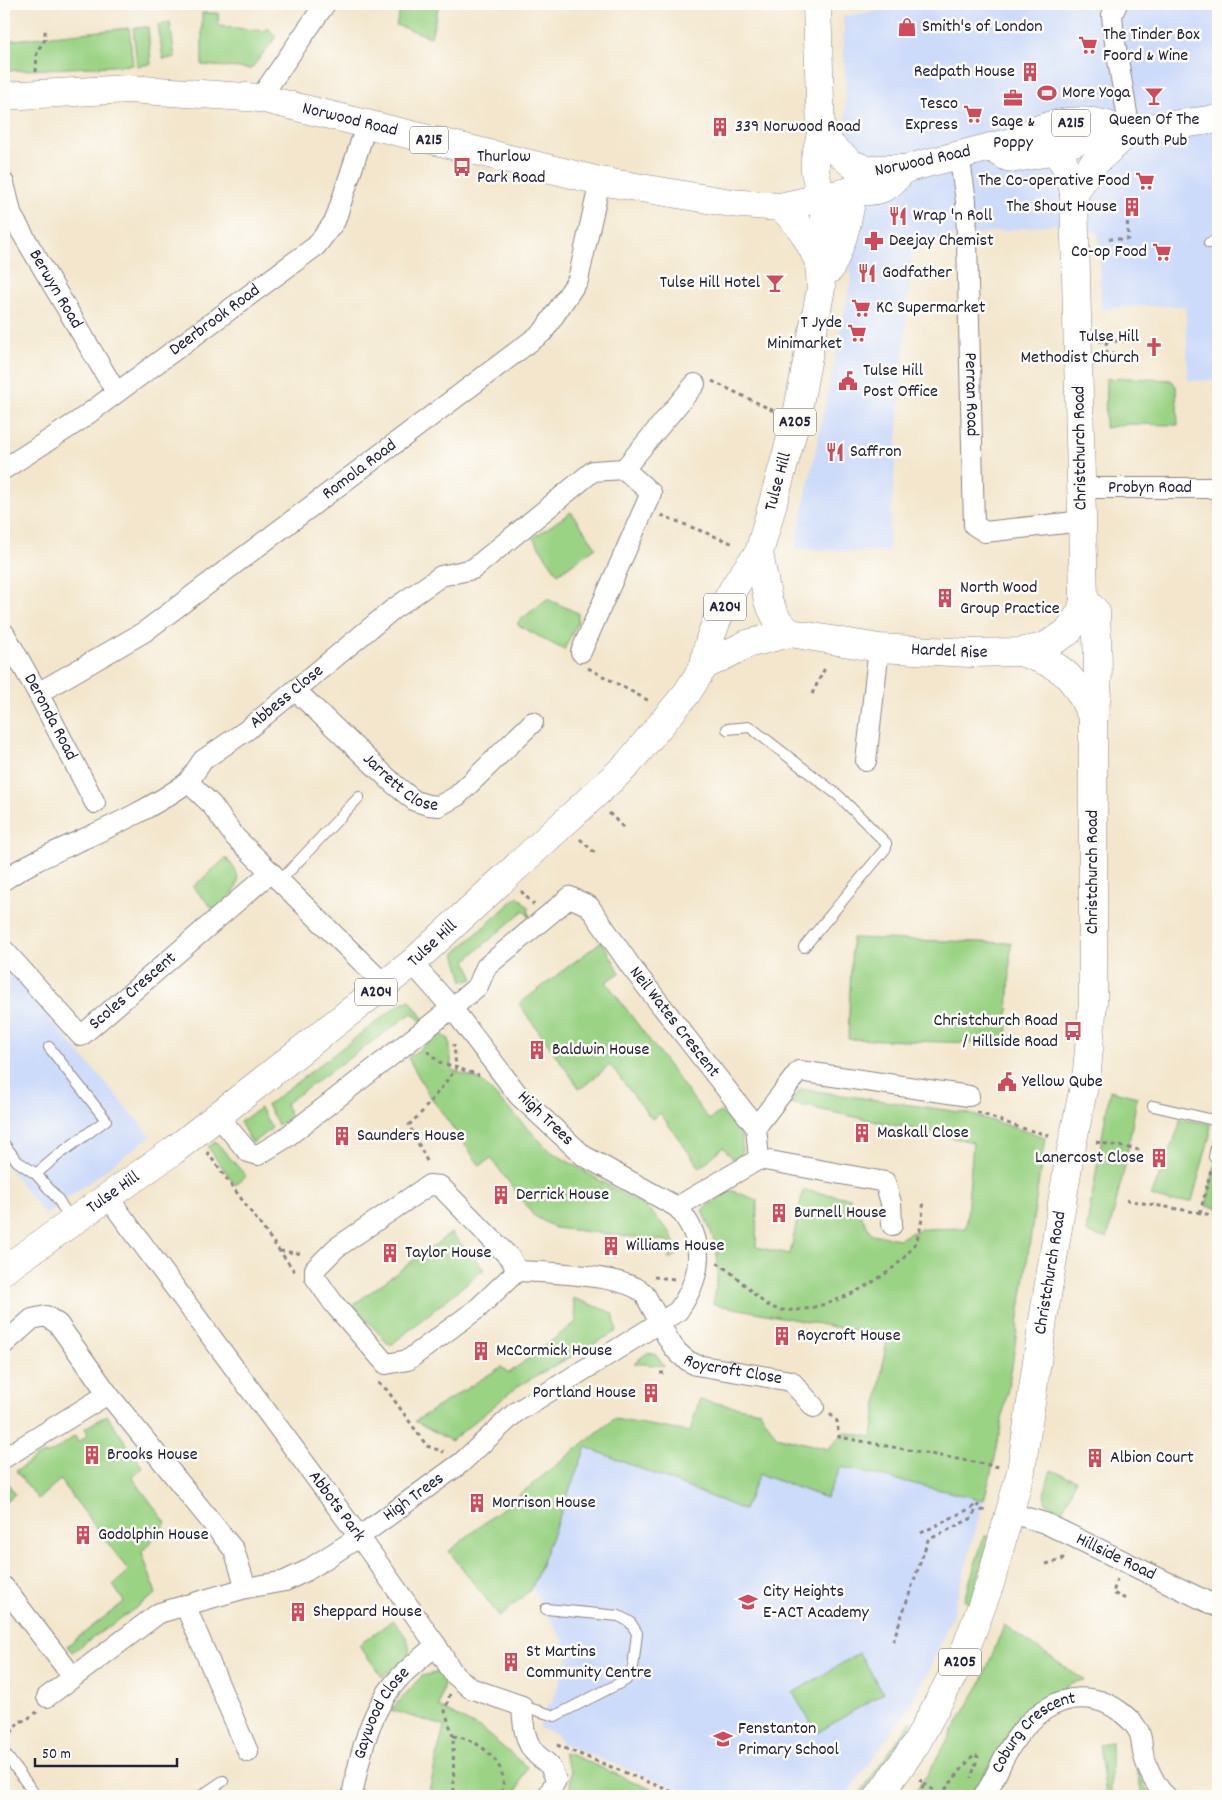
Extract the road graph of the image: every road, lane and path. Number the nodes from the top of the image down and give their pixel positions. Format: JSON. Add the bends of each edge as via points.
{"nodes":[{"id":1,"x":325,"y":4,"type":"edge"},
{"id":2,"x":817,"y":4,"type":"edge"},
{"id":3,"x":1117,"y":4,"type":"edge"},
{"id":4,"x":44,"y":30,"type":"dead end"},
{"id":5,"x":36,"y":65,"type":"dead end"},
{"id":6,"x":4,"y":96,"type":"edge"},
{"id":7,"x":260,"y":98,"type":"junction"},
{"id":8,"x":1218,"y":119,"type":"edge"},
{"id":9,"x":366,"y":126,"type":"junction"},
{"id":10,"x":1130,"y":131,"type":"junction"},
{"id":11,"x":821,"y":134,"type":"junction"},
{"id":12,"x":1003,"y":144,"type":"junction"},
{"id":13,"x":1051,"y":150,"type":"junction"},
{"id":14,"x":959,"y":154,"type":"junction"},
{"id":15,"x":600,"y":181,"type":"junction"},
{"id":16,"x":861,"y":181,"type":"junction"},
{"id":17,"x":4,"y":183,"type":"edge"},
{"id":18,"x":1074,"y":194,"type":"junction"},
{"id":19,"x":820,"y":198,"type":"junction"},
{"id":20,"x":780,"y":207,"type":"junction"},
{"id":21,"x":1138,"y":210,"type":"dead end"},
{"id":22,"x":1109,"y":238,"type":"dead end"},
{"id":23,"x":818,"y":262,"type":"junction"},
{"id":24,"x":821,"y":288,"type":"junction"},
{"id":25,"x":1097,"y":340,"type":"dead end"},
{"id":26,"x":1106,"y":341,"type":"junction"},
{"id":27,"x":1125,"y":341,"type":"dead end"},
{"id":28,"x":1126,"y":354,"type":"dead end"},
{"id":29,"x":695,"y":384,"type":"joint"},
{"id":30,"x":116,"y":392,"type":"junction"},
{"id":31,"x":773,"y":410,"type":"dead end"},
{"id":32,"x":4,"y":469,"type":"edge"},
{"id":33,"x":624,"y":469,"type":"junction"},
{"id":34,"x":1082,"y":488,"type":"junction"},
{"id":35,"x":1218,"y":488,"type":"edge"},
{"id":36,"x":644,"y":508,"type":"junction"},
{"id":37,"x":1082,"y":521,"type":"junction"},
{"id":38,"x":746,"y":548,"type":"junction"},
{"id":39,"x":1084,"y":600,"type":"junction"},
{"id":40,"x":4,"y":633,"type":"edge"},
{"id":41,"x":790,"y":633,"type":"junction"},
{"id":42,"x":879,"y":648,"type":"junction"},
{"id":43,"x":581,"y":652,"type":"joint"},
{"id":44,"x":1020,"y":652,"type":"junction"},
{"id":45,"x":704,"y":666,"type":"junction"},
{"id":46,"x":825,"y":668,"type":"dead end"},
{"id":47,"x":295,"y":690,"type":"junction"},
{"id":48,"x":38,"y":693,"type":"junction"},
{"id":49,"x":812,"y":694,"type":"dead end"},
{"id":50,"x":653,"y":703,"type":"dead end"},
{"id":51,"x":1092,"y":719,"type":"junction"},
{"id":52,"x":533,"y":722,"type":"dead end"},
{"id":53,"x":727,"y":729,"type":"dead end"},
{"id":54,"x":866,"y":761,"type":"dead end"},
{"id":55,"x":188,"y":782,"type":"junction"},
{"id":56,"x":359,"y":797,"type":"dead end"},
{"id":57,"x":95,"y":803,"type":"dead end"},
{"id":58,"x":603,"y":806,"type":"dead end"},
{"id":59,"x":624,"y":828,"type":"dead end"},
{"id":60,"x":576,"y":842,"type":"dead end"},
{"id":61,"x":597,"y":855,"type":"dead end"},
{"id":62,"x":275,"y":876,"type":"junction"},
{"id":63,"x":4,"y":880,"type":"edge"},
{"id":64,"x":804,"y":947,"type":"dead end"},
{"id":65,"x":4,"y":950,"type":"edge"},
{"id":66,"x":412,"y":963,"type":"junction"},
{"id":67,"x":385,"y":985,"type":"junction"},
{"id":68,"x":452,"y":1008,"type":"junction"},
{"id":69,"x":454,"y":1042,"type":"dead end"},
{"id":70,"x":48,"y":1047,"type":"dead end"},
{"id":71,"x":426,"y":1050,"type":"dead end"},
{"id":72,"x":456,"y":1069,"type":"junction"},
{"id":73,"x":484,"y":1077,"type":"dead end"},
{"id":74,"x":968,"y":1096,"type":"joint"},
{"id":75,"x":1153,"y":1106,"type":"dead end"},
{"id":76,"x":218,"y":1116,"type":"junction"},
{"id":77,"x":1218,"y":1121,"type":"edge"},
{"id":78,"x":756,"y":1127,"type":"junction"},
{"id":79,"x":1055,"y":1137,"type":"dead end"},
{"id":80,"x":1218,"y":1138,"type":"edge"},
{"id":81,"x":1093,"y":1142,"type":"dead end"},
{"id":82,"x":4,"y":1144,"type":"edge"},
{"id":83,"x":1140,"y":1150,"type":"dead end"},
{"id":84,"x":1214,"y":1157,"type":"joint"},
{"id":85,"x":759,"y":1159,"type":"junction"},
{"id":86,"x":427,"y":1161,"type":"dead end"},
{"id":87,"x":36,"y":1174,"type":"junction"},
{"id":88,"x":107,"y":1196,"type":"junction"},
{"id":89,"x":924,"y":1200,"type":"dead end"},
{"id":90,"x":1126,"y":1200,"type":"dead end"},
{"id":91,"x":677,"y":1207,"type":"junction"},
{"id":92,"x":1200,"y":1213,"type":"junction"},
{"id":93,"x":1218,"y":1216,"type":"edge"},
{"id":94,"x":72,"y":1221,"type":"junction"},
{"id":95,"x":892,"y":1225,"type":"dead end"},
{"id":96,"x":712,"y":1262,"type":"dead end"},
{"id":97,"x":4,"y":1270,"type":"edge"},
{"id":98,"x":517,"y":1271,"type":"junction"},
{"id":99,"x":646,"y":1276,"type":"dead end"},
{"id":100,"x":678,"y":1279,"type":"dead end"},
{"id":101,"x":660,"y":1322,"type":"junction"},
{"id":102,"x":4,"y":1344,"type":"edge"},
{"id":103,"x":668,"y":1373,"type":"dead end"},
{"id":104,"x":660,"y":1374,"type":"dead end"},
{"id":105,"x":108,"y":1394,"type":"junction"},
{"id":106,"x":814,"y":1407,"type":"dead end"},
{"id":107,"x":417,"y":1432,"type":"dead end"},
{"id":108,"x":839,"y":1436,"type":"dead end"},
{"id":109,"x":444,"y":1452,"type":"dead end"},
{"id":110,"x":4,"y":1458,"type":"edge"},
{"id":111,"x":996,"y":1467,"type":"dead end"},
{"id":112,"x":978,"y":1505,"type":"junction"},
{"id":113,"x":1001,"y":1512,"type":"junction"},
{"id":114,"x":921,"y":1533,"type":"dead end"},
{"id":115,"x":359,"y":1537,"type":"junction"},
{"id":116,"x":1124,"y":1562,"type":"junction"},
{"id":117,"x":4,"y":1587,"type":"edge"},
{"id":118,"x":246,"y":1588,"type":"junction"},
{"id":119,"x":1128,"y":1600,"type":"dead end"},
{"id":120,"x":185,"y":1605,"type":"junction"},
{"id":121,"x":1218,"y":1607,"type":"edge"},
{"id":122,"x":546,"y":1609,"type":"dead end"},
{"id":123,"x":893,"y":1641,"type":"dead end"},
{"id":124,"x":436,"y":1645,"type":"junction"},
{"id":125,"x":73,"y":1677,"type":"junction"},
{"id":126,"x":460,"y":1679,"type":"junction"},
{"id":127,"x":45,"y":1703,"type":"joint"},
{"id":128,"x":522,"y":1706,"type":"junction"},
{"id":129,"x":453,"y":1736,"type":"junction"},
{"id":130,"x":4,"y":1738,"type":"edge"},
{"id":131,"x":554,"y":1744,"type":"dead end"},
{"id":132,"x":4,"y":1752,"type":"edge"},
{"id":133,"x":248,"y":1752,"type":"dead end"},
{"id":134,"x":970,"y":1780,"type":"dead end"},
{"id":135,"x":223,"y":1781,"type":"dead end"},
{"id":136,"x":924,"y":1783,"type":"dead end"},
{"id":137,"x":36,"y":1796,"type":"edge"},
{"id":138,"x":201,"y":1796,"type":"edge"},
{"id":139,"x":352,"y":1796,"type":"edge"},
{"id":140,"x":454,"y":1796,"type":"edge"},
{"id":141,"x":500,"y":1796,"type":"edge"},
{"id":142,"x":548,"y":1796,"type":"edge"},
{"id":143,"x":683,"y":1796,"type":"edge"},
{"id":144,"x":879,"y":1796,"type":"edge"},
{"id":145,"x":941,"y":1796,"type":"edge"},
{"id":146,"x":983,"y":1796,"type":"edge"},
{"id":147,"x":1166,"y":1796,"type":"edge"}],
"edges":[{"from":1,"to":7,"type":"street"},
{"from":2,"to":11,"type":"main road","number":"A205"},
{"from":3,"to":10,"type":"street","via":[[1112,15],[1114,36]]},
{"from":4,"to":5,"type":"path","via":[[45,40],[37,51]]},
{"from":6,"to":7,"type":"main road","name":"Norwood Road","number":"A215","via":[[128,89]]},
{"from":7,"to":9,"type":"main road","name":"Norwood Road","number":"A215"},
{"from":8,"to":10,"type":"main road","name":"Norwood Road","number":"A215"},
{"from":9,"to":15,"type":"main road","name":"Norwood Road","number":"A215"},
{"from":9,"to":30,"type":"street","name":"Deerbrook Road","via":[[335,221],[316,246]]},
{"from":10,"to":12,"type":"main road","name":"Norwood Road","number":"A215","via":[[1099,123],[1047,125]]},
{"from":10,"to":13,"type":"main road","via":[[1095,136]]},
{"from":10,"to":18,"type":"main road","number":"A215","via":[[1092,165]]},
{"from":11,"to":16,"type":"main road","via":[[852,164]]},
{"from":11,"to":19,"type":"main road","number":"A205","via":[[815,171]]},
{"from":12,"to":13,"type":"main road","name":"Norwood Road","number":"A205","via":[[1040,144]]},
{"from":12,"to":14,"type":"main road","name":"Norwood Road","number":"A205"},
{"from":13,"to":18,"type":"main road","name":"Christchurch Road","number":"A205","via":[[1068,166]]},
{"from":14,"to":16,"type":"main road","name":"Norwood Road","number":"A205","via":[[904,169],[879,169]]},
{"from":14,"to":37,"type":"street","name":"Perran Road","via":[[966,201],[974,525],[985,532]]},
{"from":15,"to":20,"type":"main road","name":"Norwood Road","number":"A215","via":[[709,201]]},
{"from":15,"to":48,"type":"street","name":"Romola Road","via":[[578,280],[543,332],[144,632]]},
{"from":16,"to":19,"type":"main road","name":"Norwood Road","number":"A215"},
{"from":16,"to":24,"type":"main road","number":"A205","via":[[841,246]]},
{"from":17,"to":30,"type":"street","name":"Berwyn Road","via":[[12,216]]},
{"from":18,"to":34,"type":"main road","name":"Christchurch Road","number":"A205"},
{"from":19,"to":20,"type":"main road","name":"Norwood Road","number":"A215"},
{"from":19,"to":23,"type":"main road","name":"Tulse Hill","number":"A205","via":[[825,230]]},
{"from":20,"to":23,"type":"main road","via":[[808,237]]},
{"from":21,"to":22,"type":"path","via":[[1128,213],[1128,239]]},
{"from":23,"to":24,"type":"main road","name":"Tulse Hill","number":"A205"},
{"from":24,"to":38,"type":"main road","name":"Tulse Hill","number":"A205","via":[[796,420]]},
{"from":25,"to":26,"type":"path"},
{"from":26,"to":27,"type":"path"},
{"from":26,"to":28,"type":"path","via":[[1107,354]]},
{"from":29,"to":31,"type":"path","via":[[699,374]]},
{"from":29,"to":33,"type":"street"},
{"from":30,"to":32,"type":"street","name":"Deerbrook Road"},
{"from":33,"to":36,"type":"street","via":[[651,493]]},
{"from":33,"to":47,"type":"street","name":"Abbess Close","via":[[593,471],[474,569],[441,576],[392,610]]},
{"from":34,"to":35,"type":"street","name":"Probyn Road"},
{"from":34,"to":37,"type":"main road","name":"Christchurch Road","number":"A205"},
{"from":36,"to":38,"type":"path"},
{"from":36,"to":43,"type":"street"},
{"from":37,"to":39,"type":"main road","name":"Christchurch Road","number":"A205"},
{"from":38,"to":41,"type":"main road","number":"A205","via":[[778,621]]},
{"from":38,"to":45,"type":"main road","name":"Tulse Hill","number":"A204","via":[[741,574],[706,649]]},
{"from":39,"to":44,"type":"main road","number":"A205","via":[[1081,612],[1068,632],[1044,647]]},
{"from":39,"to":51,"type":"main road","name":"Christchurch Road","number":"A205","via":[[1096,612],[1097,699]]},
{"from":40,"to":48,"type":"street","name":"Deronda Road"},
{"from":41,"to":42,"type":"main road","name":"Hardel Rise","number":"A205"},
{"from":41,"to":45,"type":"main road","number":"A204","via":[[747,644]]},
{"from":42,"to":44,"type":"main road","name":"Hardel Rise","number":"A205","via":[[938,653]]},
{"from":42,"to":54,"type":"street"},
{"from":43,"to":50,"type":"path","via":[[581,665]]},
{"from":44,"to":51,"type":"main road","name":"Christchurch Road","number":"A205","via":[[1039,658],[1073,680]]},
{"from":45,"to":66,"type":"main road","name":"Tulse Hill","number":"A204","via":[[687,693],[627,765]]},
{"from":46,"to":49,"type":"path"},
{"from":47,"to":52,"type":"street","name":"Jarrett Close","via":[[404,793],[428,806],[439,806],[457,796]]},
{"from":47,"to":55,"type":"street","name":"Abbess Close","via":[[248,730],[203,760]]},
{"from":48,"to":57,"type":"street","name":"Deronda Road"},
{"from":51,"to":113,"type":"main road","name":"Christchurch Road","number":"A205","via":[[1093,1002],[1087,1072],[1069,1160],[1021,1471]]},
{"from":53,"to":64,"type":"lane","via":[[750,727],[840,796],[886,843],[886,848]]},
{"from":55,"to":62,"type":"street","via":[[211,804],[235,837]]},
{"from":55,"to":63,"type":"street","via":[[167,798],[31,862]]},
{"from":56,"to":62,"type":"lane"},
{"from":58,"to":59,"type":"path"},
{"from":60,"to":61,"type":"path","via":[[580,838]]},
{"from":62,"to":65,"type":"street","name":"Scoles Crescent","via":[[81,1036]]},
{"from":62,"to":67,"type":"street"},
{"from":66,"to":67,"type":"main road","name":"Tulse Hill","number":"A204"},
{"from":66,"to":68,"type":"street","name":"High Trees"},
{"from":67,"to":76,"type":"main road","name":"Tulse Hill","number":"A204"},
{"from":68,"to":76,"type":"street","via":[[284,1139],[258,1155],[248,1152]]},
{"from":68,"to":78,"type":"street","name":"Neil Wates Crescent","via":[[478,986],[486,967],[570,897],[588,906]]},
{"from":68,"to":91,"type":"street","name":"High Trees","via":[[518,1096],[584,1156]]},
{"from":69,"to":72,"type":"path"},
{"from":70,"to":87,"type":"lane","via":[[106,1120]]},
{"from":71,"to":72,"type":"path","via":[[439,1062]]},
{"from":72,"to":73,"type":"path"},
{"from":72,"to":86,"type":"path","via":[[409,1125]]},
{"from":74,"to":78,"type":"street","via":[[799,1072]]},
{"from":74,"to":79,"type":"path","via":[[973,1110]]},
{"from":75,"to":77,"type":"lane"},
{"from":76,"to":88,"type":"main road","name":"Tulse Hill","number":"A204"},
{"from":78,"to":85,"type":"street"},
{"from":80,"to":84,"type":"lane"},
{"from":81,"to":83,"type":"path"},
{"from":82,"to":87,"type":"lane","via":[[17,1161]]},
{"from":84,"to":92,"type":"path"},
{"from":85,"to":91,"type":"street"},
{"from":85,"to":95,"type":"street","via":[[884,1182],[891,1203]]},
{"from":87,"to":94,"type":"lane"},
{"from":88,"to":94,"type":"main road","name":"Tulse Hill","number":"A204"},
{"from":88,"to":115,"type":"street","name":"Abbots Park"},
{"from":89,"to":96,"type":"path","via":[[915,1243],[900,1260],[874,1281],[823,1306],[795,1310],[773,1308],[732,1271]]},
{"from":90,"to":92,"type":"path"},
{"from":91,"to":101,"type":"street","name":"High Trees","via":[[688,1220],[693,1234],[698,1266],[693,1287],[678,1311]]},
{"from":92,"to":93,"type":"path"},
{"from":94,"to":97,"type":"main road","name":"Tulse Hill","number":"A204"},
{"from":98,"to":98,"type":"street","via":[[477,1309],[408,1360],[386,1364],[314,1277],[315,1269],[336,1248],[429,1185],[440,1186],[511,1259]]},
{"from":98,"to":101,"type":"street","via":[[549,1272],[628,1284],[643,1292]]},
{"from":99,"to":100,"type":"path"},
{"from":101,"to":106,"type":"street","name":"Roycroft Close","via":[[672,1347],[683,1360],[791,1381]]},
{"from":101,"to":115,"type":"street","name":"High Trees","via":[[515,1413],[461,1463]]},
{"from":102,"to":105,"type":"street","via":[[32,1318],[46,1316],[58,1324]]},
{"from":103,"to":104,"type":"path"},
{"from":105,"to":110,"type":"street"},
{"from":105,"to":118,"type":"street","via":[[234,1550]]},
{"from":107,"to":109,"type":"path","via":[[427,1446]]},
{"from":108,"to":111,"type":"path"},
{"from":112,"to":113,"type":"path","via":[[981,1510]]},
{"from":112,"to":114,"type":"path"},
{"from":112,"to":123,"type":"path","via":[[972,1518],[928,1540]]},
{"from":113,"to":116,"type":"street","name":"Hillside Road","via":[[1045,1523]]},
{"from":113,"to":144,"type":"main road","name":"Christchurch Road","number":"A205","via":[[982,1610],[960,1661],[916,1744]]},
{"from":115,"to":118,"type":"street","name":"High Trees","via":[[285,1581]]},
{"from":115,"to":124,"type":"street","name":"Abbots Park"},
{"from":116,"to":119,"type":"path","via":[[1113,1593]]},
{"from":116,"to":121,"type":"street","name":"Hillside Road"},
{"from":117,"to":125,"type":"street"},
{"from":118,"to":120,"type":"street","name":"High Trees"},
{"from":120,"to":125,"type":"street","name":"High Trees","via":[[148,1619]]},
{"from":120,"to":133,"type":"street"},
{"from":122,"to":128,"type":"lane","via":[[619,1616],[630,1622],[637,1633],[633,1668],[626,1680],[555,1716]]},
{"from":124,"to":126,"type":"street","name":"Abbots Park"},
{"from":124,"to":139,"type":"street","name":"Gaywood Close","via":[[400,1677],[377,1711],[361,1748]]},
{"from":125,"to":127,"type":"street","name":"High Trees"},
{"from":126,"to":128,"type":"street","name":"Abbots Park","via":[[470,1688]]},
{"from":126,"to":129,"type":"path","via":[[452,1689],[445,1710]]},
{"from":127,"to":130,"type":"path","via":[[30,1718],[18,1722]]},
{"from":128,"to":142,"type":"street","via":[[528,1740],[537,1755],[546,1760],[556,1780]]},
{"from":129,"to":140,"type":"path"},
{"from":129,"to":141,"type":"path","via":[[478,1744],[498,1764],[502,1777]]},
{"from":131,"to":143,"type":"path"},
{"from":132,"to":137,"type":"lane"},
{"from":134,"to":145,"type":"path","via":[[978,1757],[974,1754]]},
{"from":135,"to":138,"type":"lane"},
{"from":136,"to":145,"type":"path"},
{"from":146,"to":147,"type":"street","name":"Coburg Crescent","via":[[1009,1749],[1029,1723],[1049,1707],[1073,1699],[1102,1701],[1131,1720],[1140,1732],[1144,1758]]}]}
